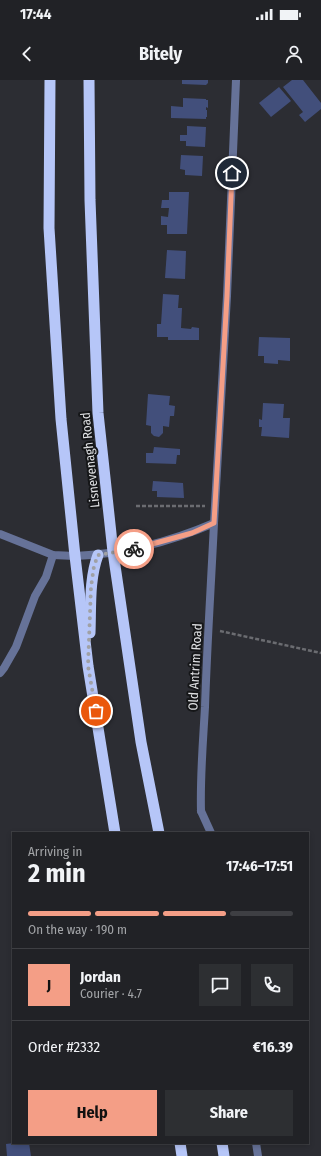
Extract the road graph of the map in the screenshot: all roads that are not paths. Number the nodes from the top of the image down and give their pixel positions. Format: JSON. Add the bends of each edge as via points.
{"nodes":[{"id":1,"x":50,"y":80,"type":"edge"},
{"id":2,"x":88,"y":80,"type":"edge"},
{"id":3,"x":236,"y":80,"type":"edge"},
{"id":4,"x":214,"y":523,"type":"junction"},
{"id":5,"x":0,"y":534,"type":"edge"},
{"id":6,"x":113,"y":552,"type":"junction"},
{"id":7,"x":53,"y":555,"type":"junction"},
{"id":8,"x":98,"y":555,"type":"junction"},
{"id":9,"x":75,"y":556,"type":"junction"},
{"id":10,"x":88,"y":666,"type":"junction"},
{"id":11,"x":0,"y":673,"type":"edge"},
{"id":12,"x":115,"y":832,"type":"edge"},
{"id":13,"x":158,"y":832,"type":"edge"},
{"id":14,"x":211,"y":832,"type":"edge"},
{"id":15,"x":180,"y":1144,"type":"edge"},
{"id":16,"x":222,"y":1144,"type":"edge"},
{"id":17,"x":256,"y":1144,"type":"edge"},
{"id":18,"x":182,"y":1156,"type":"edge"},
{"id":19,"x":224,"y":1156,"type":"edge"},
{"id":20,"x":258,"y":1156,"type":"edge"}],
"edges":[{"from":1,"to":9,"type":"highway","name":"Lisnevenagh Road","via":[[49,228],[61,419]]},
{"from":2,"to":6,"type":"highway","name":"Lisnevenagh Road","via":[[98,413]]},
{"from":3,"to":4,"type":"street","name":"Old Antrim Road"},
{"from":4,"to":6,"type":"street","via":[[192,533]]},
{"from":4,"to":14,"type":"street","name":"Old Antrim Road","via":[[200,786],[201,811]]},
{"from":5,"to":7,"type":"street"},
{"from":6,"to":8,"type":"street"},
{"from":6,"to":13,"type":"highway","name":"Lisnevenagh Road","via":[[141,742]]},
{"from":7,"to":9,"type":"street"},
{"from":7,"to":11,"type":"street","via":[[16,647]]},
{"from":8,"to":9,"type":"street"},
{"from":8,"to":10,"type":"highway","via":[[91,587]]},
{"from":9,"to":10,"type":"highway","name":"Lisnevenagh Road"},
{"from":10,"to":12,"type":"highway","name":"Lisnevenagh Road"},
{"from":15,"to":18,"type":"highway"},
{"from":16,"to":19,"type":"highway"},
{"from":17,"to":20,"type":"street"}]}
